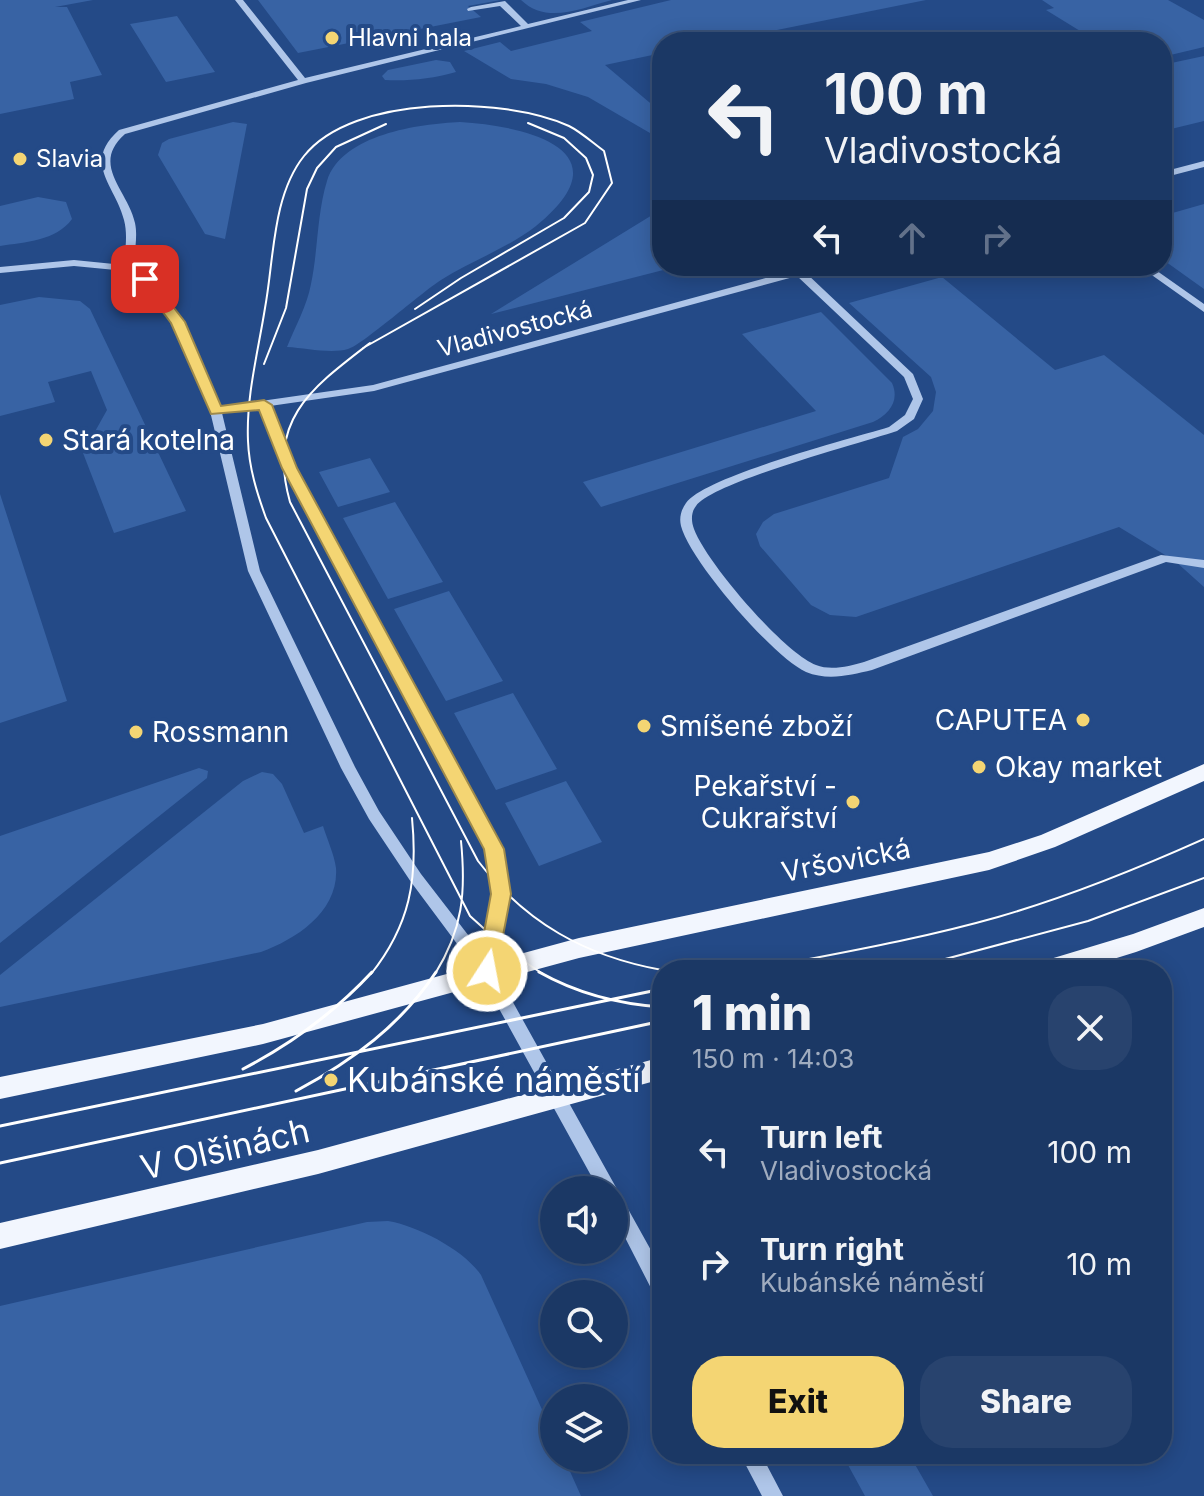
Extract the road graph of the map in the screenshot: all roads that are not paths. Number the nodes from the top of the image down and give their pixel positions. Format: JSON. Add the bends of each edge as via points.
{"nodes":[{"id":1,"x":239,"y":0,"type":"edge"},
{"id":2,"x":637,"y":0,"type":"edge"},
{"id":3,"x":471,"y":9,"type":"dead end"},
{"id":4,"x":526,"y":27,"type":"junction"},
{"id":5,"x":303,"y":81,"type":"junction"},
{"id":6,"x":1204,"y":164,"type":"edge"},
{"id":7,"x":1172,"y":172,"type":"edge"},
{"id":8,"x":129,"y":268,"type":"junction"},
{"id":9,"x":0,"y":270,"type":"edge"},
{"id":10,"x":784,"y":276,"type":"edge"},
{"id":11,"x":803,"y":276,"type":"edge"},
{"id":12,"x":1158,"y":276,"type":"edge"},
{"id":13,"x":1204,"y":309,"type":"edge"},
{"id":14,"x":264,"y":405,"type":"junction"},
{"id":15,"x":216,"y":411,"type":"junction"},
{"id":16,"x":1204,"y":564,"type":"edge"},
{"id":17,"x":1204,"y":772,"type":"edge"},
{"id":18,"x":1204,"y":917,"type":"edge"},
{"id":19,"x":1079,"y":960,"type":"edge"},
{"id":20,"x":487,"y":971,"type":"junction"},
{"id":21,"x":652,"y":1071,"type":"edge"},
{"id":22,"x":0,"y":1088,"type":"edge"},
{"id":23,"x":556,"y":1095,"type":"junction"},
{"id":24,"x":601,"y":1176,"type":"edge"},
{"id":25,"x":628,"y":1225,"type":"edge"},
{"id":26,"x":0,"y":1236,"type":"edge"},
{"id":27,"x":652,"y":1270,"type":"edge"},
{"id":28,"x":755,"y":1464,"type":"edge"},
{"id":29,"x":773,"y":1496,"type":"edge"}],
"edges":[{"from":1,"to":5,"type":"street"},
{"from":2,"to":4,"type":"street"},
{"from":3,"to":4,"type":"street","via":[[502,3]]},
{"from":4,"to":5,"type":"street"},
{"from":5,"to":8,"type":"street","via":[[117,135],[105,164],[130,223]]},
{"from":6,"to":7,"type":"street"},
{"from":8,"to":9,"type":"street","via":[[74,263]]},
{"from":8,"to":15,"type":"street","via":[[157,292],[178,322]]},
{"from":10,"to":14,"type":"street","name":"Vladivostocká","via":[[374,388]]},
{"from":11,"to":16,"type":"street","via":[[909,376],[918,399],[910,417],[893,429],[728,481],[704,492],[688,510],[690,533],[704,554],[788,655],[812,670],[844,672],[1165,558]]},
{"from":12,"to":13,"type":"street"},
{"from":14,"to":15,"type":"street","name":"Vladivostocká"},
{"from":14,"to":20,"type":"street","via":[[289,468],[494,849],[501,894]]},
{"from":15,"to":20,"type":"street","via":[[254,571],[348,768],[416,878]]},
{"from":17,"to":20,"type":"main road","name":"Vršovická","via":[[1048,841],[989,861]]},
{"from":18,"to":19,"type":"main road"},
{"from":20,"to":22,"type":"main road","via":[[263,1034]]},
{"from":20,"to":23,"type":"street"},
{"from":21,"to":23,"type":"main road"},
{"from":23,"to":24,"type":"street"},
{"from":23,"to":26,"type":"main road","name":"V Olšinách","via":[[318,1162]]},
{"from":25,"to":27,"type":"street"},
{"from":28,"to":29,"type":"street"}]}
